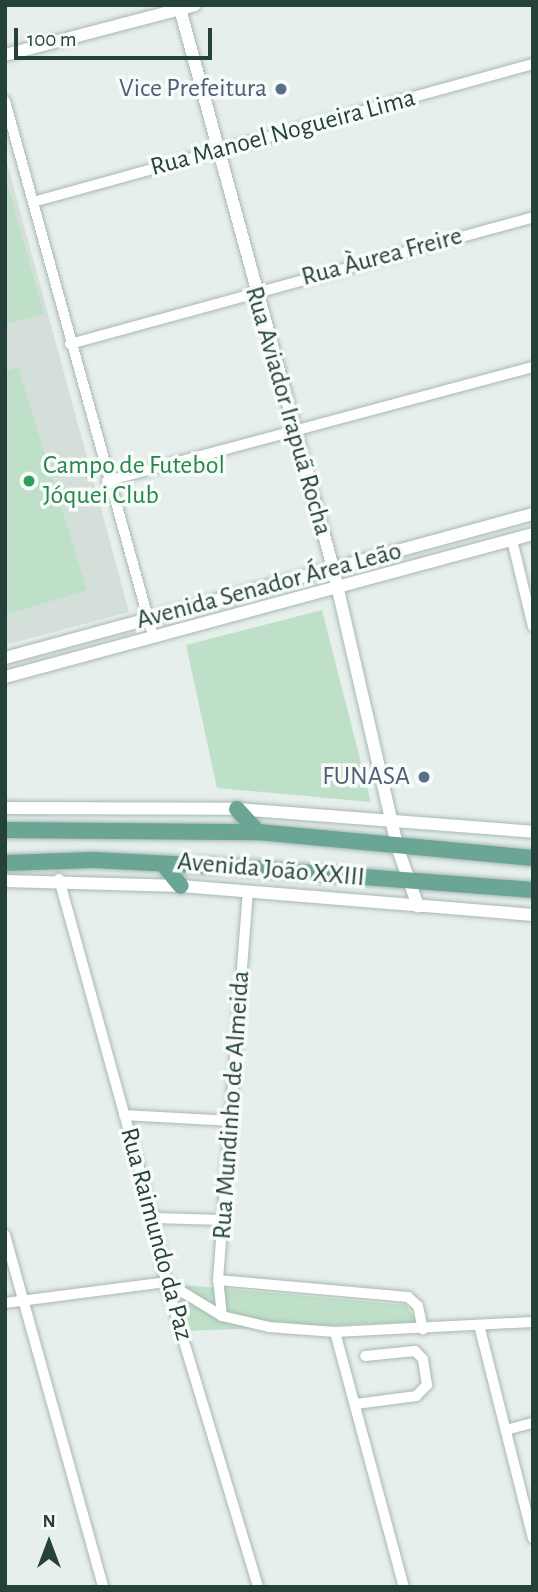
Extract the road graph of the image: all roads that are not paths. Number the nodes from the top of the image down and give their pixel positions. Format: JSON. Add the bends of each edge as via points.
{"nodes":[{"id":1,"x":195,"y":5,"type":"edge"},
{"id":2,"x":180,"y":7,"type":"edge"},
{"id":3,"x":5,"y":55,"type":"edge"},
{"id":4,"x":533,"y":64,"type":"edge"},
{"id":5,"x":5,"y":101,"type":"edge"},
{"id":6,"x":217,"y":151,"type":"junction"},
{"id":7,"x":33,"y":202,"type":"junction"},
{"id":8,"x":533,"y":217,"type":"edge"},
{"id":9,"x":255,"y":291,"type":"junction"},
{"id":10,"x":70,"y":344,"type":"junction"},
{"id":11,"x":533,"y":367,"type":"edge"},
{"id":12,"x":293,"y":432,"type":"junction"},
{"id":13,"x":107,"y":481,"type":"junction"},
{"id":14,"x":533,"y":514,"type":"edge"},
{"id":15,"x":533,"y":534,"type":"edge"},
{"id":16,"x":512,"y":540,"type":"junction"},
{"id":17,"x":333,"y":568,"type":"junction"},
{"id":18,"x":337,"y":587,"type":"junction"},
{"id":19,"x":147,"y":619,"type":"junction"},
{"id":20,"x":533,"y":627,"type":"edge"},
{"id":21,"x":153,"y":636,"type":"junction"},
{"id":22,"x":37,"y":649,"type":"junction"},
{"id":23,"x":5,"y":658,"type":"edge"},
{"id":24,"x":43,"y":667,"type":"junction"},
{"id":25,"x":5,"y":677,"type":"edge"},
{"id":26,"x":5,"y":808,"type":"edge"},
{"id":27,"x":237,"y":808,"type":"junction"},
{"id":28,"x":391,"y":819,"type":"junction"},
{"id":29,"x":5,"y":830,"type":"edge"},
{"id":30,"x":258,"y":832,"type":"junction"},
{"id":31,"x":533,"y":832,"type":"edge"},
{"id":32,"x":397,"y":846,"type":"junction"},
{"id":33,"x":533,"y":858,"type":"edge"},
{"id":34,"x":5,"y":863,"type":"edge"},
{"id":35,"x":163,"y":864,"type":"junction"},
{"id":36,"x":408,"y":878,"type":"junction"},
{"id":37,"x":59,"y":879,"type":"junction"},
{"id":38,"x":5,"y":881,"type":"edge"},
{"id":39,"x":181,"y":886,"type":"junction"},
{"id":40,"x":533,"y":890,"type":"edge"},
{"id":41,"x":248,"y":894,"type":"junction"},
{"id":42,"x":418,"y":906,"type":"junction"},
{"id":43,"x":533,"y":915,"type":"edge"},
{"id":44,"x":124,"y":1115,"type":"junction"},
{"id":45,"x":232,"y":1121,"type":"junction"},
{"id":46,"x":153,"y":1218,"type":"junction"},
{"id":47,"x":223,"y":1220,"type":"junction"},
{"id":48,"x":5,"y":1235,"type":"edge"},
{"id":49,"x":218,"y":1280,"type":"junction"},
{"id":50,"x":166,"y":1282,"type":"junction"},
{"id":51,"x":24,"y":1301,"type":"junction"},
{"id":52,"x":5,"y":1303,"type":"edge"},
{"id":53,"x":222,"y":1316,"type":"junction"},
{"id":54,"x":533,"y":1322,"type":"edge"},
{"id":55,"x":479,"y":1325,"type":"junction"},
{"id":56,"x":423,"y":1329,"type":"junction"},
{"id":57,"x":335,"y":1332,"type":"junction"},
{"id":58,"x":365,"y":1356,"type":"dead end"},
{"id":59,"x":356,"y":1404,"type":"junction"},
{"id":60,"x":533,"y":1423,"type":"edge"},
{"id":61,"x":506,"y":1430,"type":"junction"},
{"id":62,"x":533,"y":1538,"type":"edge"},
{"id":63,"x":103,"y":1587,"type":"edge"},
{"id":64,"x":258,"y":1587,"type":"edge"},
{"id":65,"x":404,"y":1587,"type":"edge"}],
"edges":[{"from":1,"to":2,"type":"street"},
{"from":2,"to":3,"type":"street"},
{"from":2,"to":6,"type":"street","name":"Rua Aviador Irapuã Rocha"},
{"from":4,"to":6,"type":"street","name":"Rua Manoel Nogueira Lima"},
{"from":5,"to":7,"type":"street"},
{"from":6,"to":7,"type":"street","name":"Rua Manoel Nogueira Lima"},
{"from":6,"to":9,"type":"street","name":"Rua Aviador Irapuã Rocha"},
{"from":7,"to":10,"type":"street"},
{"from":8,"to":9,"type":"street","name":"Rua Àurea Freire"},
{"from":9,"to":10,"type":"street","name":"Rua Àurea Freire"},
{"from":9,"to":12,"type":"street","name":"Rua Aviador Irapuã Rocha"},
{"from":10,"to":13,"type":"street"},
{"from":11,"to":12,"type":"street"},
{"from":12,"to":13,"type":"street"},
{"from":12,"to":17,"type":"street","name":"Rua Aviador Irapuã Rocha"},
{"from":13,"to":19,"type":"street"},
{"from":14,"to":17,"type":"street","name":"Avenida Senador Área Leão"},
{"from":15,"to":16,"type":"street","name":"Avenida Senador Área Leão"},
{"from":16,"to":18,"type":"street","name":"Avenida Senador Área Leão"},
{"from":16,"to":20,"type":"street"},
{"from":17,"to":18,"type":"street","name":"Rua Aviador Irapuã Rocha"},
{"from":17,"to":19,"type":"street","name":"Avenida Senador Área Leão"},
{"from":18,"to":21,"type":"street","name":"Avenida Senador Área Leão"},
{"from":18,"to":28,"type":"street","name":"Rua Aviador Irapuã Rocha"},
{"from":19,"to":21,"type":"street"},
{"from":19,"to":22,"type":"street","name":"Avenida Senador Área Leão"},
{"from":21,"to":24,"type":"street","name":"Avenida Senador Área Leão"},
{"from":22,"to":23,"type":"street","name":"Avenida Senador Área Leão"},
{"from":22,"to":24,"type":"street"},
{"from":24,"to":25,"type":"street","name":"Avenida Senador Área Leão"},
{"from":26,"to":27,"type":"street"},
{"from":27,"to":28,"type":"street"},
{"from":27,"to":30,"type":"main road"},
{"from":28,"to":31,"type":"street"},
{"from":28,"to":32,"type":"street","name":"Rua Aviador Irapuã Rocha"},
{"from":29,"to":30,"type":"main road","name":"Avenida João XXIII"},
{"from":30,"to":32,"type":"main road","name":"Avenida João XXIII"},
{"from":32,"to":33,"type":"main road","name":"Avenida João XXIII"},
{"from":32,"to":36,"type":"street","name":"Rua Aviador Irapuã Rocha"},
{"from":34,"to":35,"type":"main road","name":"Avenida João XXIII"},
{"from":35,"to":36,"type":"main road","name":"Avenida João XXIII"},
{"from":35,"to":39,"type":"main road"},
{"from":36,"to":40,"type":"main road","name":"Avenida João XXIII"},
{"from":36,"to":42,"type":"street","name":"Rua Aviador Irapuã Rocha"},
{"from":37,"to":38,"type":"street","name":"Avenida João XXIII"},
{"from":37,"to":39,"type":"street","name":"Avenida João XXIII"},
{"from":37,"to":44,"type":"street","name":"Rua Raimundo da Paz"},
{"from":39,"to":41,"type":"street","name":"Avenida João XXIII"},
{"from":41,"to":42,"type":"street","name":"Avenida João XXIII"},
{"from":41,"to":45,"type":"street","name":"Rua Mundinho de Almeida"},
{"from":42,"to":43,"type":"street","name":"Avenida João XXIII"},
{"from":44,"to":45,"type":"street"},
{"from":44,"to":46,"type":"street","name":"Rua Raimundo da Paz"},
{"from":45,"to":47,"type":"street","name":"Rua Mundinho de Almeida"},
{"from":46,"to":47,"type":"street"},
{"from":46,"to":50,"type":"street","name":"Rua Raimundo da Paz"},
{"from":47,"to":49,"type":"street","name":"Rua Mundinho de Almeida"},
{"from":48,"to":51,"type":"street"},
{"from":49,"to":53,"type":"street","name":"Rua Mundinho de Almeida"},
{"from":49,"to":56,"type":"street","via":[[408,1297],[416,1301]]},
{"from":50,"to":51,"type":"street"},
{"from":50,"to":53,"type":"street"},
{"from":50,"to":64,"type":"street","name":"Rua Raimundo da Paz"},
{"from":51,"to":52,"type":"street"},
{"from":51,"to":63,"type":"street"},
{"from":53,"to":57,"type":"street","via":[[269,1327]]},
{"from":54,"to":55,"type":"street"},
{"from":55,"to":56,"type":"street"},
{"from":55,"to":61,"type":"street"},
{"from":56,"to":57,"type":"street"},
{"from":57,"to":59,"type":"street"},
{"from":58,"to":59,"type":"street","via":[[415,1351],[423,1359],[427,1385],[416,1396]]},
{"from":59,"to":65,"type":"street"},
{"from":60,"to":61,"type":"street"},
{"from":61,"to":62,"type":"street"}]}
